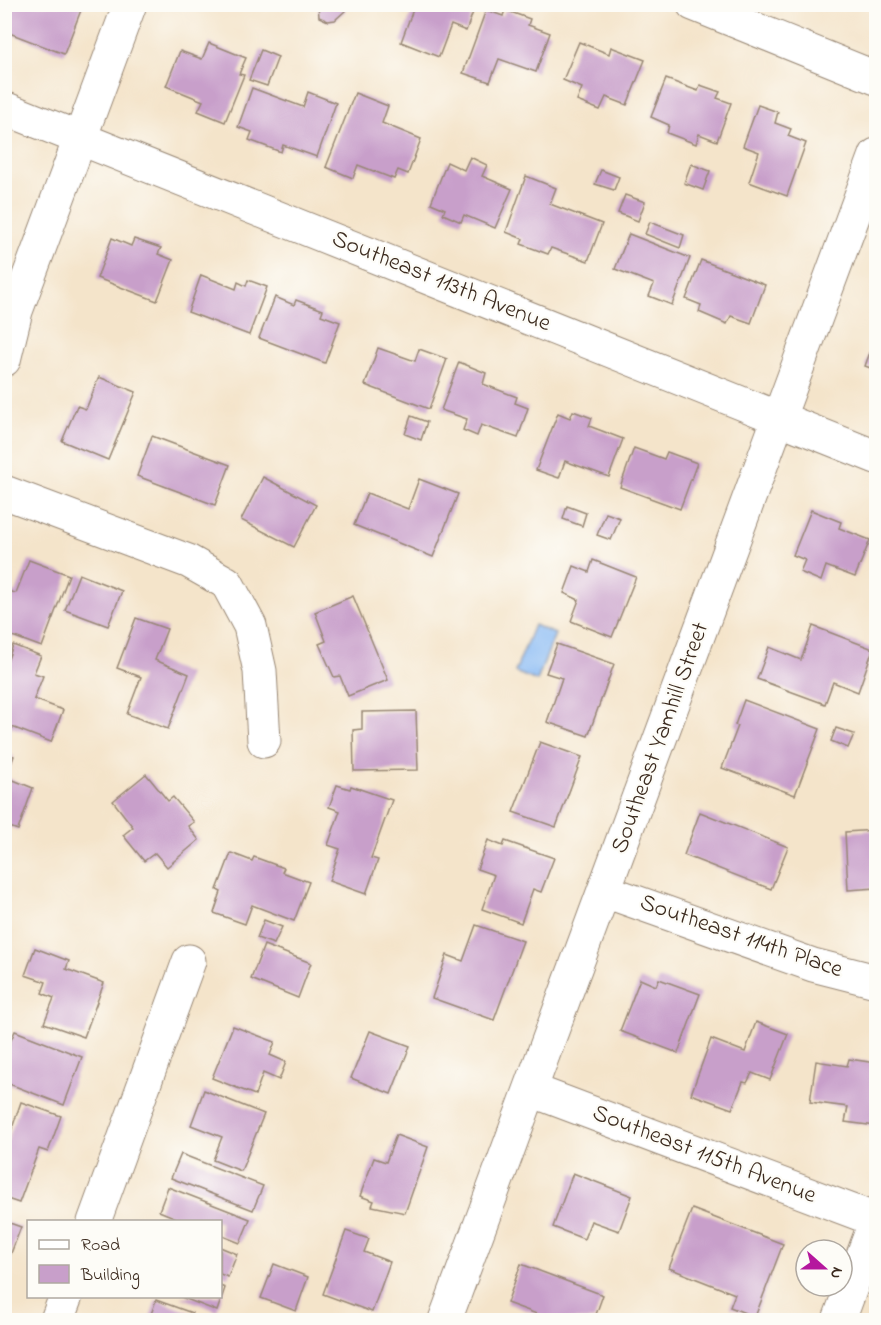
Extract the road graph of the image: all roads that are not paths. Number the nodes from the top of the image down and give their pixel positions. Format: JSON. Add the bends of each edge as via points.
{"nodes":[{"id":1,"x":130,"y":4,"type":"edge"},
{"id":2,"x":693,"y":4,"type":"edge"},
{"id":3,"x":876,"y":78,"type":"edge"},
{"id":4,"x":4,"y":108,"type":"edge"},
{"id":5,"x":80,"y":137,"type":"junction"},
{"id":6,"x":876,"y":155,"type":"edge"},
{"id":7,"x":4,"y":360,"type":"edge"},
{"id":8,"x":778,"y":417,"type":"junction"},
{"id":9,"x":876,"y":457,"type":"edge"},
{"id":10,"x":4,"y":492,"type":"edge"},
{"id":11,"x":264,"y":741,"type":"dead end"},
{"id":12,"x":606,"y":891,"type":"junction"},
{"id":13,"x":189,"y":961,"type":"dead end"},
{"id":14,"x":876,"y":981,"type":"edge"},
{"id":15,"x":531,"y":1090,"type":"junction"},
{"id":16,"x":93,"y":1220,"type":"edge"},
{"id":17,"x":876,"y":1220,"type":"edge"},
{"id":18,"x":65,"y":1298,"type":"edge"},
{"id":19,"x":57,"y":1320,"type":"edge"},
{"id":20,"x":445,"y":1320,"type":"edge"},
{"id":21,"x":839,"y":1320,"type":"edge"}],
"edges":[{"from":1,"to":5,"type":"street"},
{"from":2,"to":3,"type":"street"},
{"from":4,"to":5,"type":"street","name":"Southeast 113th Avenue"},
{"from":5,"to":7,"type":"street","via":[[16,311]]},
{"from":5,"to":8,"type":"street","name":"Southeast 113th Avenue"},
{"from":6,"to":8,"type":"street","name":"Southeast Yamhill Street"},
{"from":8,"to":9,"type":"street","name":"Southeast 113th Avenue"},
{"from":8,"to":12,"type":"street","name":"Southeast Yamhill Street"},
{"from":10,"to":11,"type":"street","via":[[188,561],[227,583],[250,626],[260,671]]},
{"from":12,"to":14,"type":"street","name":"Southeast 114th Place","via":[[813,965]]},
{"from":12,"to":15,"type":"street","name":"Southeast Yamhill Street"},
{"from":13,"to":16,"type":"street"},
{"from":15,"to":17,"type":"street","name":"Southeast 115th Avenue"},
{"from":15,"to":20,"type":"street","name":"Southeast Yamhill Street"},
{"from":17,"to":21,"type":"street"},
{"from":18,"to":19,"type":"street"}]}
